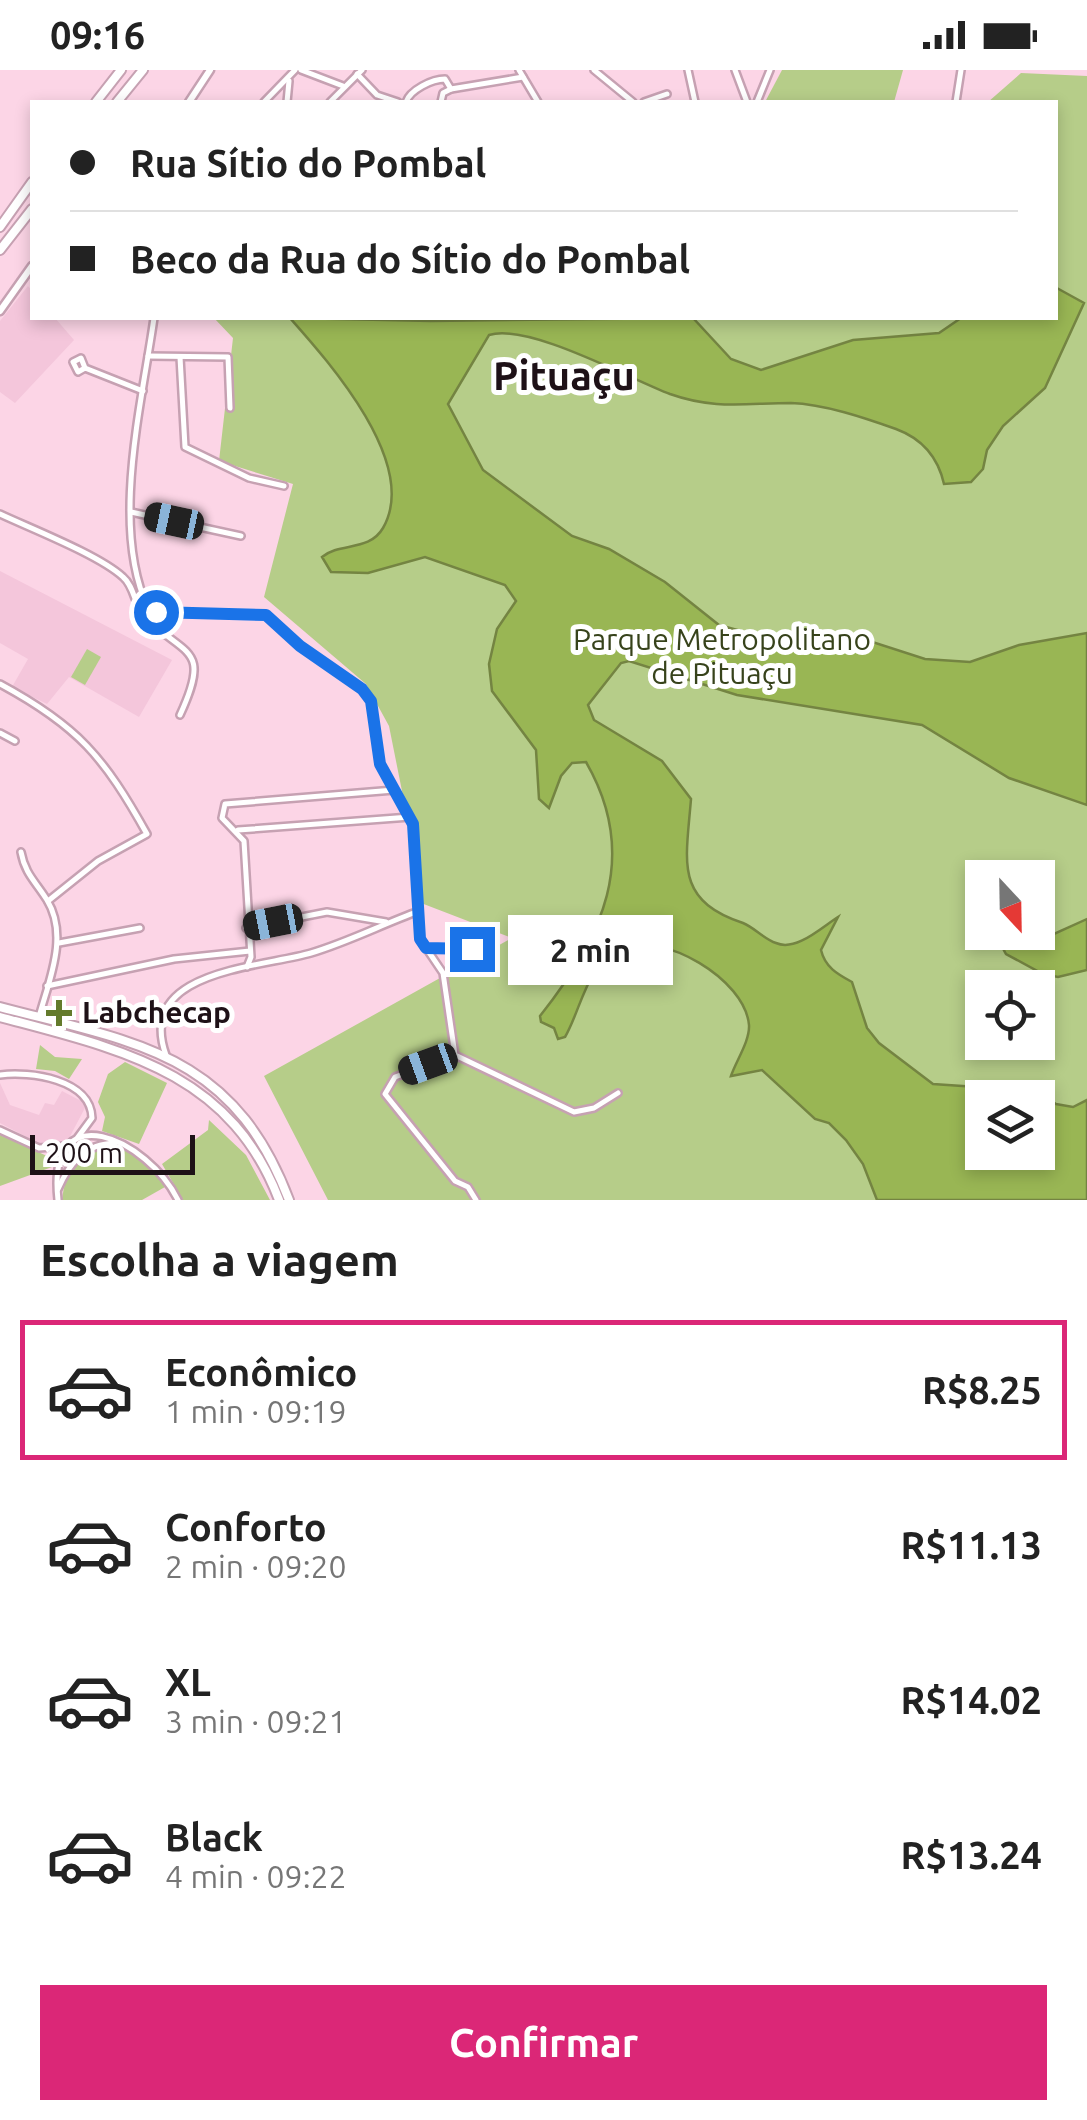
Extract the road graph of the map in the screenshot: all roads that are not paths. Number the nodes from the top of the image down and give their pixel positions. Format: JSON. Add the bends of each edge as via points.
{"nodes":[{"id":1,"x":121,"y":70,"type":"edge"},
{"id":2,"x":143,"y":70,"type":"edge"},
{"id":3,"x":210,"y":70,"type":"edge"},
{"id":4,"x":298,"y":70,"type":"edge"},
{"id":5,"x":594,"y":70,"type":"edge"},
{"id":6,"x":688,"y":70,"type":"edge"},
{"id":7,"x":734,"y":70,"type":"edge"},
{"id":8,"x":770,"y":70,"type":"edge"},
{"id":9,"x":961,"y":70,"type":"edge"},
{"id":10,"x":359,"y":72,"type":"edge"},
{"id":11,"x":521,"y":74,"type":"edge"},
{"id":12,"x":289,"y":81,"type":"junction"},
{"id":13,"x":343,"y":86,"type":"junction"},
{"id":14,"x":452,"y":89,"type":"junction"},
{"id":15,"x":667,"y":94,"type":"dead end"},
{"id":16,"x":375,"y":99,"type":"edge"},
{"id":17,"x":441,"y":99,"type":"edge"},
{"id":18,"x":98,"y":100,"type":"edge"},
{"id":19,"x":119,"y":100,"type":"edge"},
{"id":20,"x":190,"y":100,"type":"edge"},
{"id":21,"x":266,"y":100,"type":"edge"},
{"id":22,"x":287,"y":100,"type":"edge"},
{"id":23,"x":332,"y":100,"type":"edge"},
{"id":24,"x":407,"y":100,"type":"edge"},
{"id":25,"x":537,"y":100,"type":"edge"},
{"id":26,"x":631,"y":100,"type":"edge"},
{"id":27,"x":650,"y":100,"type":"edge"},
{"id":28,"x":695,"y":100,"type":"edge"},
{"id":29,"x":745,"y":100,"type":"edge"},
{"id":30,"x":758,"y":100,"type":"edge"},
{"id":31,"x":956,"y":100,"type":"edge"},
{"id":32,"x":30,"y":185,"type":"edge"},
{"id":33,"x":30,"y":211,"type":"edge"},
{"id":34,"x":0,"y":226,"type":"edge"},
{"id":35,"x":0,"y":250,"type":"edge"},
{"id":36,"x":30,"y":269,"type":"edge"},
{"id":37,"x":0,"y":311,"type":"edge"},
{"id":38,"x":154,"y":320,"type":"edge"},
{"id":39,"x":148,"y":356,"type":"junction"},
{"id":40,"x":180,"y":357,"type":"junction"},
{"id":41,"x":86,"y":368,"type":"dead end"},
{"id":42,"x":142,"y":391,"type":"junction"},
{"id":43,"x":230,"y":408,"type":"dead end"},
{"id":44,"x":284,"y":486,"type":"dead end"},
{"id":45,"x":130,"y":512,"type":"junction"},
{"id":46,"x":0,"y":514,"type":"edge"},
{"id":47,"x":240,"y":536,"type":"dead end"},
{"id":48,"x":0,"y":684,"type":"edge"},
{"id":49,"x":180,"y":715,"type":"dead end"},
{"id":50,"x":0,"y":733,"type":"edge"},
{"id":51,"x":15,"y":740,"type":"dead end"},
{"id":52,"x":394,"y":790,"type":"junction"},
{"id":53,"x":410,"y":817,"type":"junction"},
{"id":54,"x":235,"y":830,"type":"junction"},
{"id":55,"x":21,"y":852,"type":"dead end"},
{"id":56,"x":48,"y":901,"type":"junction"},
{"id":57,"x":419,"y":910,"type":"junction"},
{"id":58,"x":389,"y":922,"type":"junction"},
{"id":59,"x":140,"y":928,"type":"dead end"},
{"id":60,"x":246,"y":928,"type":"junction"},
{"id":61,"x":58,"y":943,"type":"junction"},
{"id":62,"x":426,"y":948,"type":"junction"},
{"id":63,"x":472,"y":949,"type":"dead end"},
{"id":64,"x":250,"y":951,"type":"junction"},
{"id":65,"x":234,"y":954,"type":"junction"},
{"id":66,"x":247,"y":967,"type":"junction"},
{"id":67,"x":237,"y":970,"type":"junction"},
{"id":68,"x":47,"y":986,"type":"junction"},
{"id":69,"x":0,"y":1007,"type":"edge"},
{"id":70,"x":0,"y":1017,"type":"edge"},
{"id":71,"x":39,"y":1017,"type":"junction"},
{"id":72,"x":456,"y":1054,"type":"junction"},
{"id":73,"x":166,"y":1055,"type":"junction"},
{"id":74,"x":0,"y":1075,"type":"edge"},
{"id":75,"x":618,"y":1093,"type":"dead end"},
{"id":76,"x":0,"y":1130,"type":"edge"},
{"id":77,"x":94,"y":1135,"type":"junction"},
{"id":78,"x":76,"y":1138,"type":"junction"},
{"id":79,"x":121,"y":1143,"type":"junction"},
{"id":80,"x":67,"y":1145,"type":"junction"},
{"id":81,"x":96,"y":1145,"type":"junction"},
{"id":82,"x":58,"y":1163,"type":"junction"},
{"id":83,"x":69,"y":1166,"type":"junction"},
{"id":84,"x":57,"y":1191,"type":"junction"},
{"id":85,"x":58,"y":1200,"type":"edge"},
{"id":86,"x":178,"y":1200,"type":"edge"},
{"id":87,"x":279,"y":1200,"type":"edge"},
{"id":88,"x":289,"y":1200,"type":"edge"},
{"id":89,"x":476,"y":1200,"type":"edge"}],
"edges":[{"from":1,"to":18,"type":"main road"},
{"from":2,"to":19,"type":"main road"},
{"from":3,"to":20,"type":"street"},
{"from":4,"to":12,"type":"street"},
{"from":4,"to":13,"type":"street"},
{"from":5,"to":26,"type":"street"},
{"from":6,"to":28,"type":"street"},
{"from":7,"to":29,"type":"street"},
{"from":8,"to":30,"type":"street"},
{"from":9,"to":31,"type":"street"},
{"from":10,"to":13,"type":"street"},
{"from":10,"to":16,"type":"street"},
{"from":11,"to":14,"type":"street"},
{"from":11,"to":25,"type":"street"},
{"from":12,"to":21,"type":"street"},
{"from":12,"to":22,"type":"street"},
{"from":13,"to":23,"type":"street"},
{"from":14,"to":17,"type":"street"},
{"from":14,"to":24,"type":"street","via":[[438,79]]},
{"from":15,"to":27,"type":"street"},
{"from":32,"to":34,"type":"main road"},
{"from":33,"to":35,"type":"main road"},
{"from":36,"to":37,"type":"street"},
{"from":38,"to":39,"type":"street"},
{"from":39,"to":40,"type":"street"},
{"from":39,"to":42,"type":"street"},
{"from":40,"to":43,"type":"street","via":[[228,357]]},
{"from":40,"to":44,"type":"street","via":[[184,448]]},
{"from":41,"to":42,"type":"street"},
{"from":42,"to":45,"type":"street"},
{"from":45,"to":47,"type":"street"},
{"from":45,"to":52,"type":"street","via":[[137,578],[148,608],[270,617],[367,695],[380,764]]},
{"from":46,"to":49,"type":"street","via":[[124,578],[143,614],[181,642],[191,658],[192,688]]},
{"from":48,"to":56,"type":"street","via":[[47,710],[100,756],[146,834]]},
{"from":50,"to":51,"type":"street"},
{"from":52,"to":53,"type":"street"},
{"from":52,"to":54,"type":"street","via":[[228,802],[221,813]]},
{"from":53,"to":54,"type":"street"},
{"from":53,"to":57,"type":"street"},
{"from":54,"to":60,"type":"street","via":[[244,840]]},
{"from":55,"to":56,"type":"street","via":[[28,876]]},
{"from":56,"to":61,"type":"street"},
{"from":57,"to":58,"type":"street"},
{"from":57,"to":62,"type":"street"},
{"from":58,"to":60,"type":"street","via":[[327,912]]},
{"from":58,"to":66,"type":"street","via":[[314,952]]},
{"from":59,"to":61,"type":"street"},
{"from":60,"to":64,"type":"street"},
{"from":61,"to":68,"type":"street"},
{"from":62,"to":63,"type":"street"},
{"from":62,"to":72,"type":"street","via":[[443,974]]},
{"from":64,"to":65,"type":"street"},
{"from":64,"to":66,"type":"street"},
{"from":65,"to":67,"type":"street"},
{"from":65,"to":68,"type":"street","via":[[174,959]]},
{"from":66,"to":67,"type":"street"},
{"from":67,"to":73,"type":"street","via":[[193,983],[169,1006],[159,1026]]},
{"from":68,"to":71,"type":"street"},
{"from":69,"to":71,"type":"main road"},
{"from":70,"to":87,"type":"main road","via":[[129,1054],[184,1080],[246,1140]]},
{"from":71,"to":73,"type":"main road"},
{"from":72,"to":75,"type":"street","via":[[574,1112]]},
{"from":72,"to":89,"type":"street","via":[[395,1078],[385,1094]]},
{"from":73,"to":88,"type":"main road","via":[[206,1078],[244,1117]]},
{"from":74,"to":78,"type":"street","via":[[49,1078],[83,1098],[92,1118]]},
{"from":76,"to":80,"type":"street","via":[[45,1150]]},
{"from":77,"to":78,"type":"street"},
{"from":77,"to":79,"type":"street"},
{"from":77,"to":81,"type":"street"},
{"from":78,"to":80,"type":"street"},
{"from":79,"to":81,"type":"street"},
{"from":79,"to":86,"type":"street","via":[[153,1164]]},
{"from":80,"to":82,"type":"street"},
{"from":81,"to":83,"type":"street"},
{"from":82,"to":83,"type":"street"},
{"from":82,"to":84,"type":"street"},
{"from":83,"to":84,"type":"street"},
{"from":84,"to":85,"type":"street"}]}
